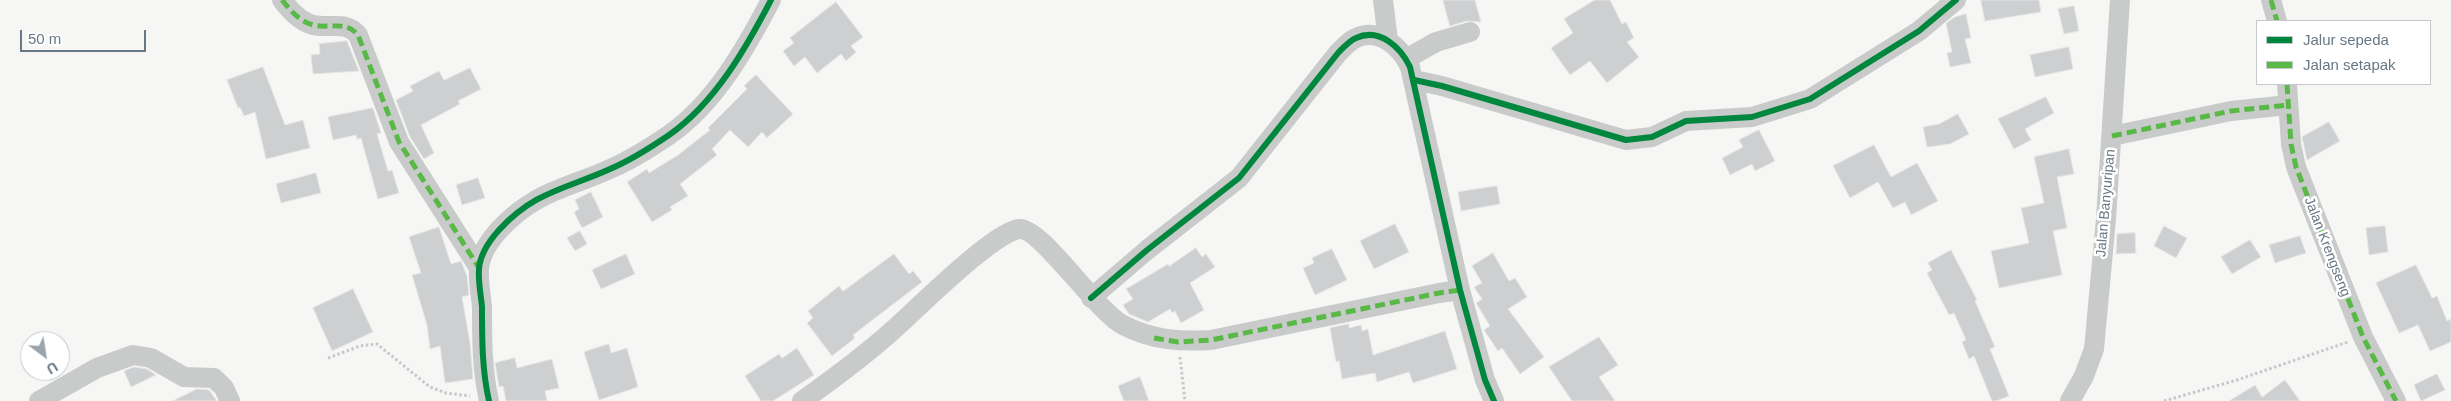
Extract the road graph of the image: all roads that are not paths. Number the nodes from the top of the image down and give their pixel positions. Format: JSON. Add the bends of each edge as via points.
{"nodes":[{"id":1,"x":282,"y":0,"type":"edge"},
{"id":2,"x":770,"y":0,"type":"edge"},
{"id":3,"x":1383,"y":0,"type":"edge"},
{"id":4,"x":1956,"y":0,"type":"edge"},
{"id":5,"x":2120,"y":0,"type":"edge"},
{"id":6,"x":2271,"y":0,"type":"edge"},
{"id":7,"x":2277,"y":20,"type":"edge"},
{"id":8,"x":1470,"y":32,"type":"dead end"},
{"id":9,"x":1388,"y":40,"type":"junction"},
{"id":10,"x":1406,"y":59,"type":"junction"},
{"id":11,"x":1414,"y":80,"type":"junction"},
{"id":12,"x":2287,"y":85,"type":"edge"},
{"id":13,"x":2288,"y":105,"type":"junction"},
{"id":14,"x":2112,"y":136,"type":"junction"},
{"id":15,"x":479,"y":268,"type":"junction"},
{"id":16,"x":1460,"y":290,"type":"junction"},
{"id":17,"x":1091,"y":298,"type":"junction"},
{"id":18,"x":489,"y":400,"type":"edge"},
{"id":19,"x":39,"y":401,"type":"edge"},
{"id":20,"x":230,"y":401,"type":"edge"},
{"id":21,"x":802,"y":401,"type":"edge"},
{"id":22,"x":1494,"y":401,"type":"edge"},
{"id":23,"x":2070,"y":401,"type":"edge"},
{"id":24,"x":2396,"y":401,"type":"edge"}],
"edges":[{"from":1,"to":15,"type":"street","via":[[291,11],[311,24],[346,26],[358,35],[399,142]]},
{"from":2,"to":15,"type":"street","via":[[731,68],[698,108],[671,133],[609,170],[549,192],[527,204],[490,240]]},
{"from":3,"to":9,"type":"street"},
{"from":4,"to":11,"type":"street","via":[[1919,31],[1810,99],[1752,117],[1686,121],[1652,137],[1626,140]]},
{"from":5,"to":14,"type":"street","name":"Jalan Banyuripan"},
{"from":6,"to":7,"type":"street"},
{"from":8,"to":10,"type":"street","via":[[1436,42]]},
{"from":9,"to":10,"type":"street"},
{"from":9,"to":17,"type":"street","via":[[1365,36],[1352,40],[1338,53],[1239,178]]},
{"from":10,"to":11,"type":"street"},
{"from":11,"to":16,"type":"street"},
{"from":12,"to":13,"type":"street","name":"Jalan Krengseng"},
{"from":13,"to":14,"type":"street","via":[[2231,112]]},
{"from":13,"to":24,"type":"street","name":"Jalan Krengseng","via":[[2296,166],[2363,337]]},
{"from":14,"to":23,"type":"street","name":"Jalan Banyuripan","via":[[2094,349]]},
{"from":15,"to":18,"type":"street","via":[[484,380]]},
{"from":16,"to":17,"type":"street","via":[[1211,340],[1178,342],[1154,338],[1121,324]]},
{"from":16,"to":22,"type":"street"},
{"from":17,"to":21,"type":"street","via":[[1037,236],[1016,229],[983,250],[891,332]]},
{"from":19,"to":20,"type":"street","via":[[97,368],[133,355],[151,358],[184,377],[214,378]]}]}
